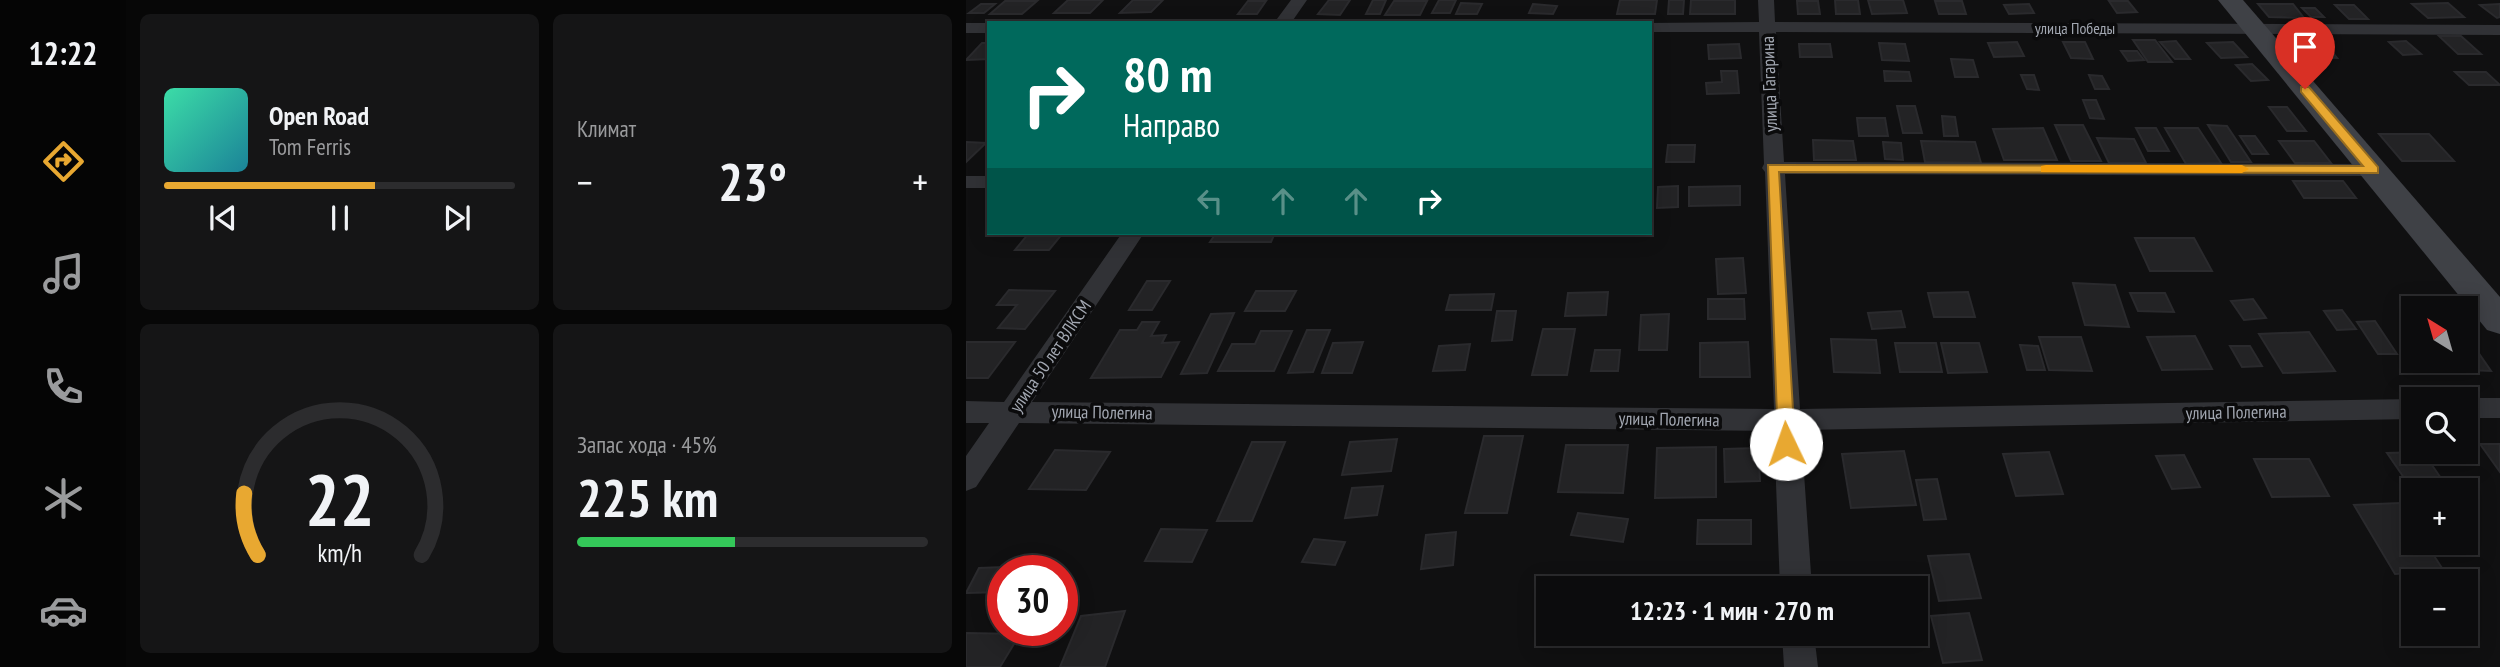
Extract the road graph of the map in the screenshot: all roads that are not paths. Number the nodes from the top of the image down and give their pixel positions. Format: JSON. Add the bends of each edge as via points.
{"nodes":[{"id":1,"x":1299,"y":0,"type":"edge"},
{"id":2,"x":1766,"y":0,"type":"edge"},
{"id":3,"x":2230,"y":0,"type":"edge"},
{"id":4,"x":1283,"y":21,"type":"edge"},
{"id":5,"x":1767,"y":26,"type":"junction"},
{"id":6,"x":1652,"y":27,"type":"edge"},
{"id":7,"x":966,"y":28,"type":"edge"},
{"id":8,"x":987,"y":28,"type":"edge"},
{"id":9,"x":2254,"y":29,"type":"junction"},
{"id":10,"x":2500,"y":30,"type":"edge"},
{"id":11,"x":1772,"y":168,"type":"junction"},
{"id":12,"x":2373,"y":170,"type":"junction"},
{"id":13,"x":966,"y":182,"type":"edge"},
{"id":14,"x":987,"y":182,"type":"edge"},
{"id":15,"x":1132,"y":235,"type":"edge"},
{"id":16,"x":2500,"y":321,"type":"edge"},
{"id":17,"x":2478,"y":408,"type":"edge"},
{"id":18,"x":2500,"y":408,"type":"edge"},
{"id":19,"x":2401,"y":409,"type":"edge"},
{"id":20,"x":1013,"y":411,"type":"junction"},
{"id":21,"x":966,"y":412,"type":"edge"},
{"id":22,"x":1785,"y":420,"type":"junction"},
{"id":23,"x":966,"y":479,"type":"edge"},
{"id":24,"x":1795,"y":576,"type":"edge"},
{"id":25,"x":1799,"y":646,"type":"edge"},
{"id":26,"x":1801,"y":667,"type":"edge"}],
"edges":[{"from":1,"to":4,"type":"street"},
{"from":2,"to":5,"type":"street","name":"улица Гагарина"},
{"from":3,"to":9,"type":"street"},
{"from":5,"to":6,"type":"street","name":"улица Победы"},
{"from":5,"to":9,"type":"street","name":"улица Победы"},
{"from":5,"to":11,"type":"street","name":"улица Гагарина"},
{"from":7,"to":8,"type":"street"},
{"from":9,"to":10,"type":"street","name":"улица Победы"},
{"from":9,"to":12,"type":"street"},
{"from":11,"to":12,"type":"street"},
{"from":11,"to":22,"type":"street","name":"улица Гагарина"},
{"from":12,"to":16,"type":"street"},
{"from":13,"to":14,"type":"street"},
{"from":15,"to":20,"type":"street","name":"улица 50 лет ВЛКСМ"},
{"from":17,"to":18,"type":"street"},
{"from":19,"to":22,"type":"street","name":"улица Полегина"},
{"from":20,"to":21,"type":"street","name":"улица Полегина"},
{"from":20,"to":22,"type":"street","name":"улица Полегина"},
{"from":20,"to":23,"type":"street","name":"улица 50 лет ВЛКСМ"},
{"from":22,"to":24,"type":"street","name":"улица Гагарина"},
{"from":25,"to":26,"type":"street"}]}
